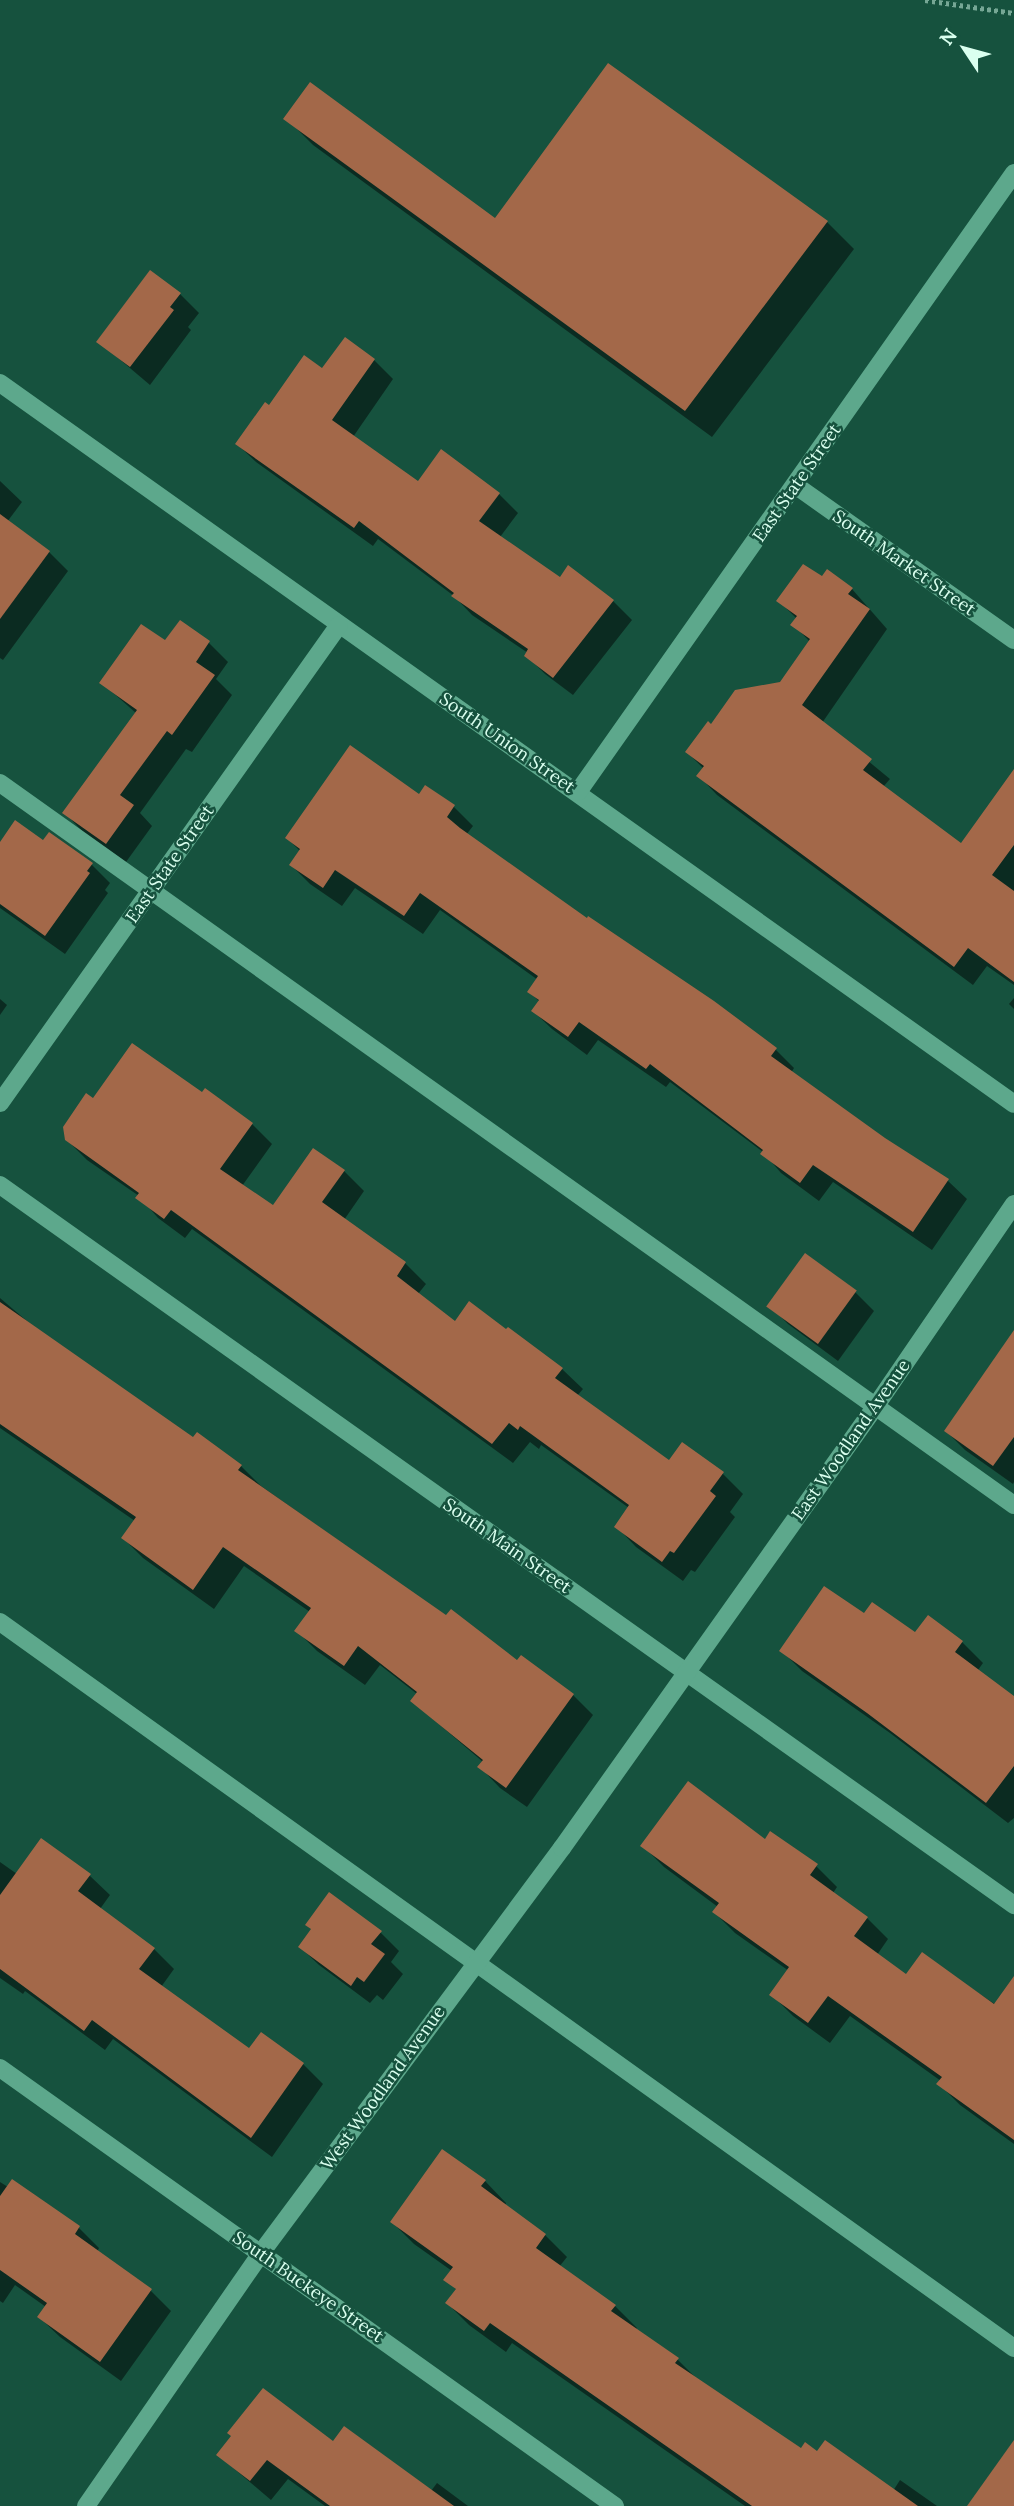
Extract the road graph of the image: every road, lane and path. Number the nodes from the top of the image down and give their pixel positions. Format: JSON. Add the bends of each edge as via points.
{"nodes":[{"id":1,"x":925,"y":0,"type":"edge"},
{"id":2,"x":1014,"y":13,"type":"edge"},
{"id":3,"x":1014,"y":173,"type":"edge"},
{"id":4,"x":0,"y":383,"type":"edge"},
{"id":5,"x":795,"y":485,"type":"junction"},
{"id":6,"x":339,"y":625,"type":"junction"},
{"id":7,"x":1014,"y":640,"type":"edge"},
{"id":8,"x":0,"y":783,"type":"edge"},
{"id":9,"x":578,"y":792,"type":"junction"},
{"id":10,"x":152,"y":889,"type":"junction"},
{"id":11,"x":0,"y":1103,"type":"edge"},
{"id":12,"x":1014,"y":1104,"type":"edge"},
{"id":13,"x":0,"y":1185,"type":"edge"},
{"id":14,"x":1014,"y":1204,"type":"edge"},
{"id":15,"x":875,"y":1407,"type":"junction"},
{"id":16,"x":1014,"y":1505,"type":"edge"},
{"id":17,"x":0,"y":1622,"type":"edge"},
{"id":18,"x":686,"y":1674,"type":"junction"},
{"id":19,"x":1014,"y":1905,"type":"edge"},
{"id":20,"x":475,"y":1963,"type":"junction"},
{"id":21,"x":0,"y":2068,"type":"edge"},
{"id":22,"x":261,"y":2253,"type":"junction"},
{"id":23,"x":1014,"y":2347,"type":"edge"},
{"id":24,"x":86,"y":2506,"type":"edge"},
{"id":25,"x":615,"y":2506,"type":"edge"}],
"edges":[{"from":1,"to":2,"type":"path"},
{"from":3,"to":5,"type":"street","name":"East State Street"},
{"from":4,"to":6,"type":"street","name":"South Union Street"},
{"from":5,"to":7,"type":"street","name":"South Market Street"},
{"from":5,"to":9,"type":"street","name":"East State Street"},
{"from":6,"to":9,"type":"street","name":"South Union Street"},
{"from":6,"to":10,"type":"street","name":"East State Street"},
{"from":8,"to":10,"type":"street"},
{"from":9,"to":12,"type":"street","name":"South Union Street"},
{"from":10,"to":11,"type":"street","name":"East State Street"},
{"from":10,"to":15,"type":"street"},
{"from":13,"to":18,"type":"street","name":"South Main Street"},
{"from":14,"to":15,"type":"street","name":"East Woodland Avenue"},
{"from":15,"to":16,"type":"street"},
{"from":15,"to":18,"type":"street","name":"East Woodland Avenue"},
{"from":17,"to":20,"type":"street"},
{"from":18,"to":19,"type":"street","name":"South Main Street"},
{"from":18,"to":20,"type":"street","name":"West Woodland Avenue"},
{"from":20,"to":22,"type":"street","name":"West Woodland Avenue"},
{"from":20,"to":23,"type":"street"},
{"from":21,"to":22,"type":"street","name":"South Buckeye Street"},
{"from":22,"to":24,"type":"street","name":"West Woodland Avenue"},
{"from":22,"to":25,"type":"street","name":"South Buckeye Street"}]}
